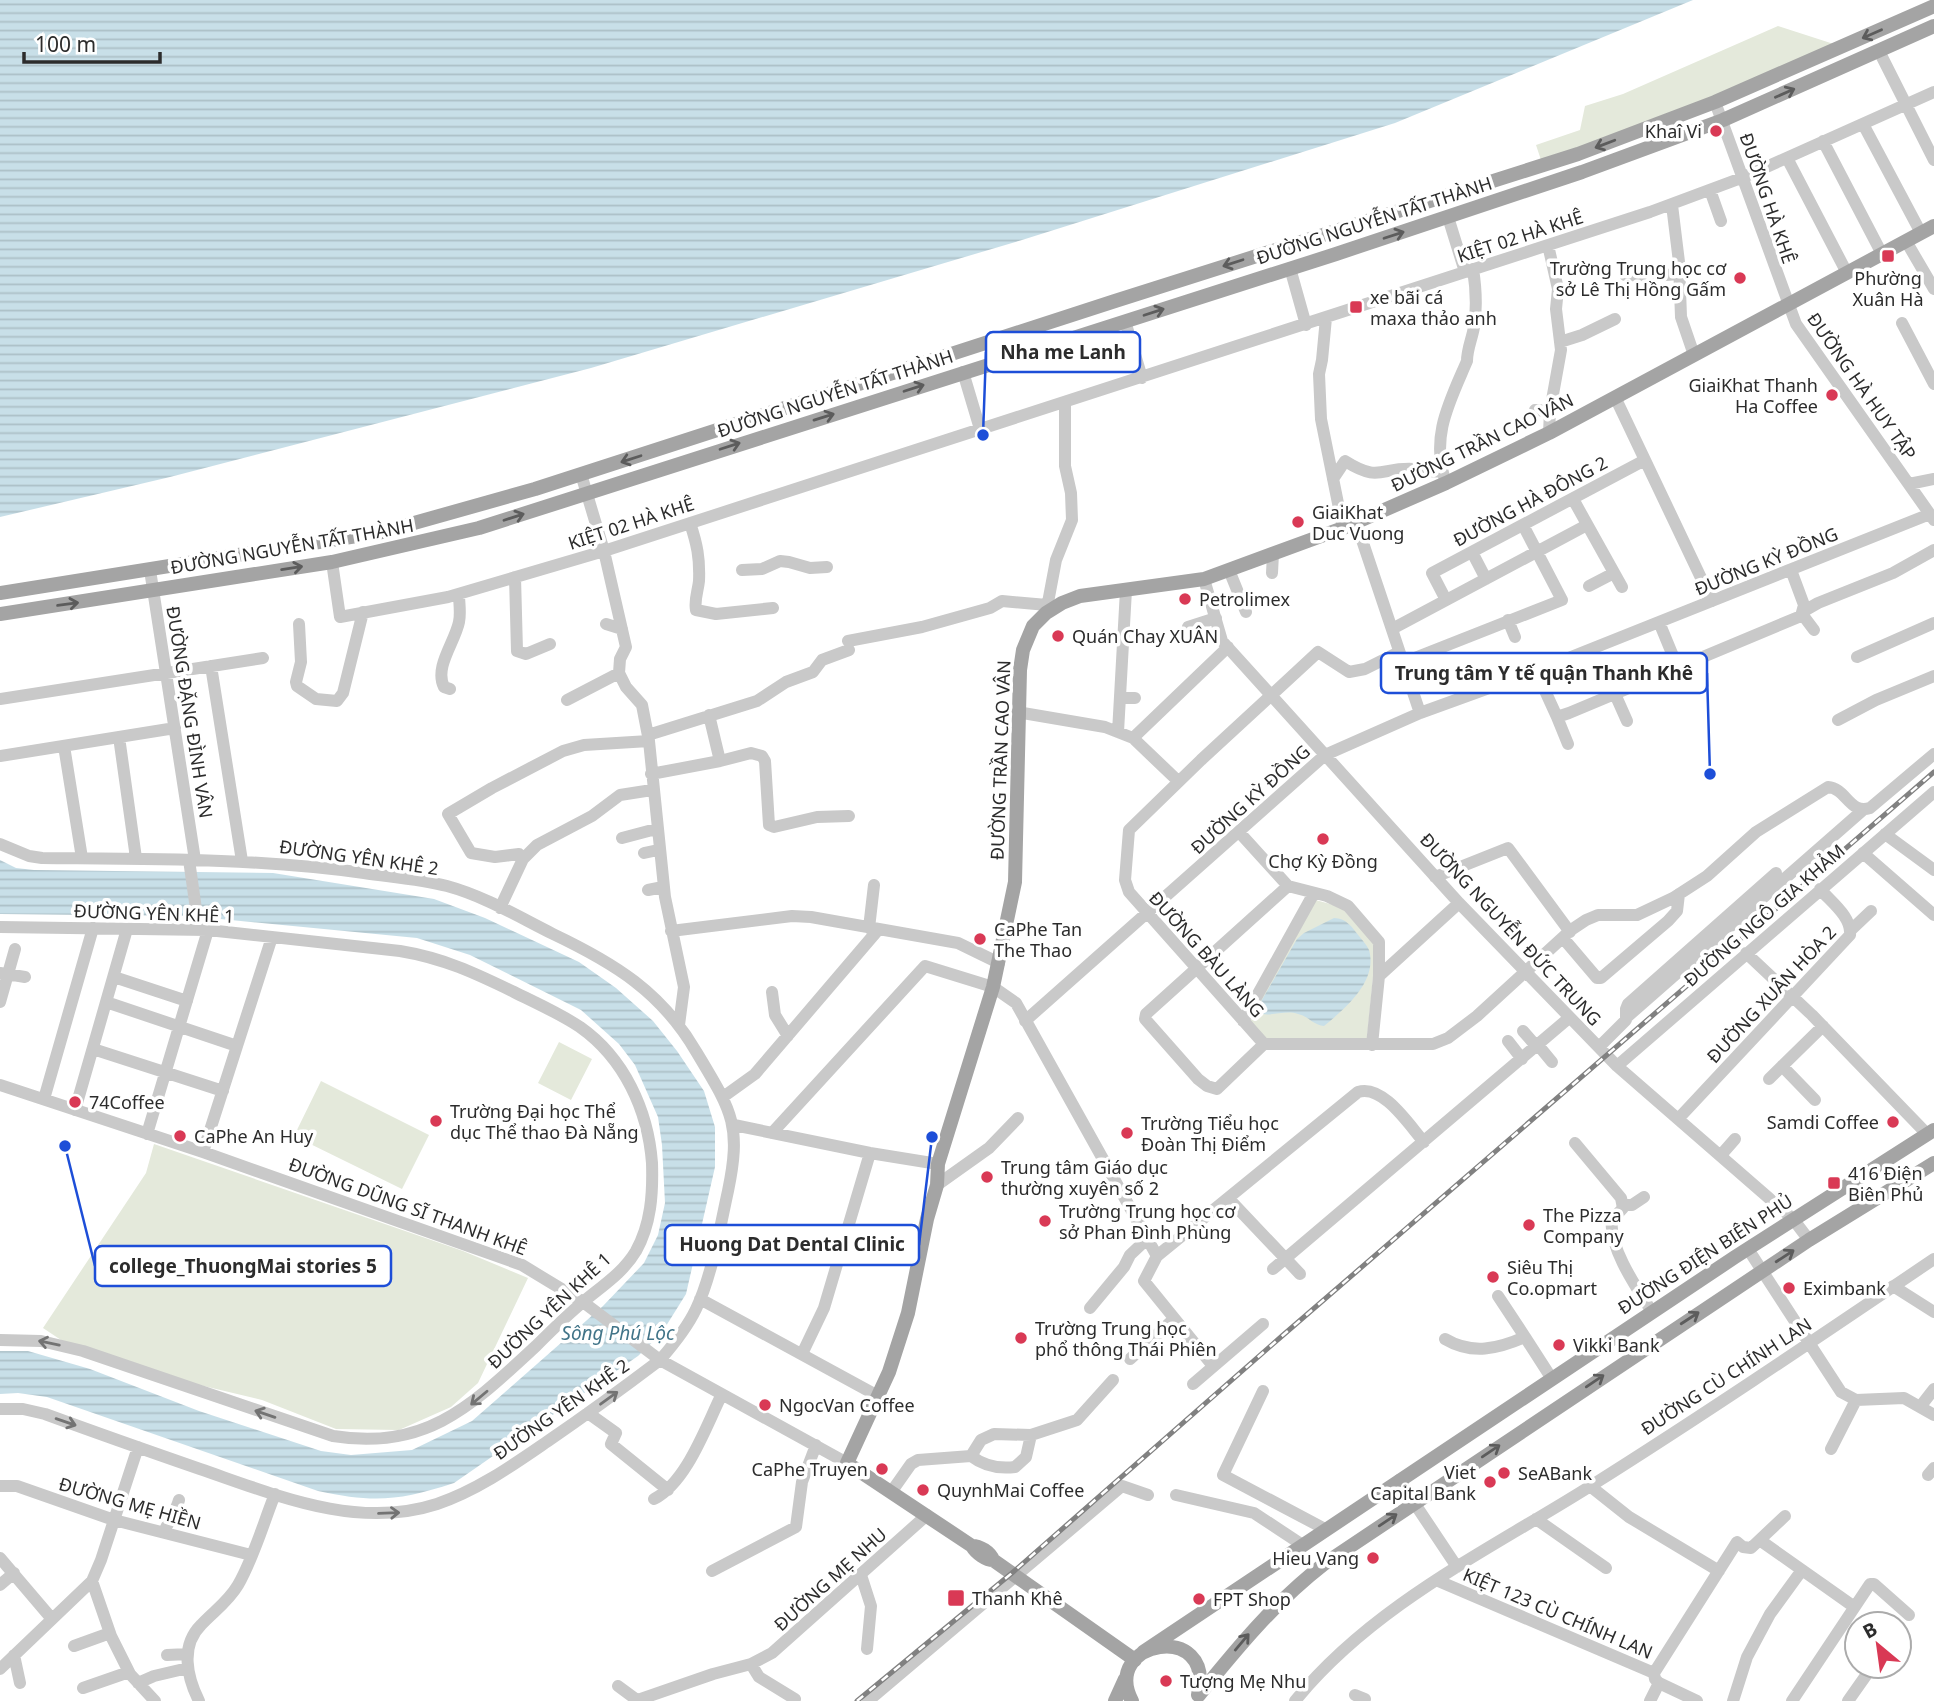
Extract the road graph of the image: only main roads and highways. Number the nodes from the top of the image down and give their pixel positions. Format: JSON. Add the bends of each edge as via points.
{"nodes":[{"id":1,"x":1934,"y":6,"type":"edge"},
{"id":2,"x":1934,"y":26,"type":"edge"},
{"id":3,"x":1345,"y":228,"type":"junction"},
{"id":4,"x":1928,"y":229,"type":"edge"},
{"id":5,"x":1352,"y":248,"type":"junction"},
{"id":6,"x":1063,"y":318,"type":"junction"},
{"id":7,"x":1069,"y":338,"type":"junction"},
{"id":8,"x":842,"y":389,"type":"junction"},
{"id":9,"x":849,"y":409,"type":"junction"},
{"id":10,"x":0,"y":593,"type":"edge"},
{"id":11,"x":0,"y":614,"type":"edge"},
{"id":12,"x":1930,"y":1132,"type":"edge"},
{"id":13,"x":1934,"y":1163,"type":"edge"},
{"id":14,"x":1606,"y":1343,"type":"junction"},
{"id":15,"x":1621,"y":1364,"type":"junction"},
{"id":16,"x":1136,"y":1661,"type":"junction"},
{"id":17,"x":1197,"y":1698,"type":"edge"},
{"id":18,"x":1115,"y":1701,"type":"edge"},
{"id":19,"x":1132,"y":1701,"type":"edge"}],
"edges":[{"from":1,"to":3,"type":"main road","name":"ĐƯỜNG NGUYỄN TẤT THÀNH","one_way":true,"via":[[1715,102],[1578,154]]},
{"from":5,"to":2,"type":"main road","name":"ĐƯỜNG NGUYỄN TẤT THÀNH","one_way":true,"via":[[1723,120]]},
{"from":3,"to":5,"type":"main road"},
{"from":3,"to":6,"type":"main road","name":"ĐƯỜNG NGUYỄN TẤT THÀNH","one_way":true},
{"from":4,"to":16,"type":"main road","name":"ĐƯỜNG TRẦN CAO VÂN","via":[[1549,433],[1444,477],[1350,525],[1204,579],[1080,596],[1046,609],[1033,626],[1023,650],[1017,712],[1015,882],[999,963],[938,1164],[908,1313],[889,1372],[847,1463]]},
{"from":7,"to":5,"type":"main road","name":"ĐƯỜNG NGUYỄN TẤT THÀNH","one_way":true},
{"from":6,"to":7,"type":"main road"},
{"from":6,"to":8,"type":"main road","name":"ĐƯỜNG NGUYỄN TẤT THÀNH"},
{"from":9,"to":7,"type":"main road","name":"ĐƯỜNG NGUYỄN TẤT THÀNH","one_way":true},
{"from":8,"to":9,"type":"main road"},
{"from":8,"to":10,"type":"main road","name":"ĐƯỜNG NGUYỄN TẤT THÀNH","one_way":true,"via":[[501,499],[382,532]]},
{"from":11,"to":9,"type":"main road","name":"ĐƯỜNG NGUYỄN TẤT THÀNH","one_way":true,"via":[[331,562],[479,527]]},
{"from":12,"to":14,"type":"main road","name":"ĐƯỜNG ĐIỆN BIÊN PHỦ"},
{"from":15,"to":13,"type":"main road","one_way":true},
{"from":14,"to":15,"type":"main road"},
{"from":14,"to":16,"type":"main road","name":"ĐƯỜNG ĐIỆN BIÊN PHỦ","via":[[1301,1544]]},
{"from":17,"to":15,"type":"main road","one_way":true,"via":[[1241,1642],[1293,1588]]},
{"from":16,"to":17,"type":"main road","via":[[1154,1647],[1165,1645],[1187,1653],[1200,1672]]},
{"from":16,"to":18,"type":"main road"},
{"from":16,"to":19,"type":"main road","via":[[1127,1683]]}]}
